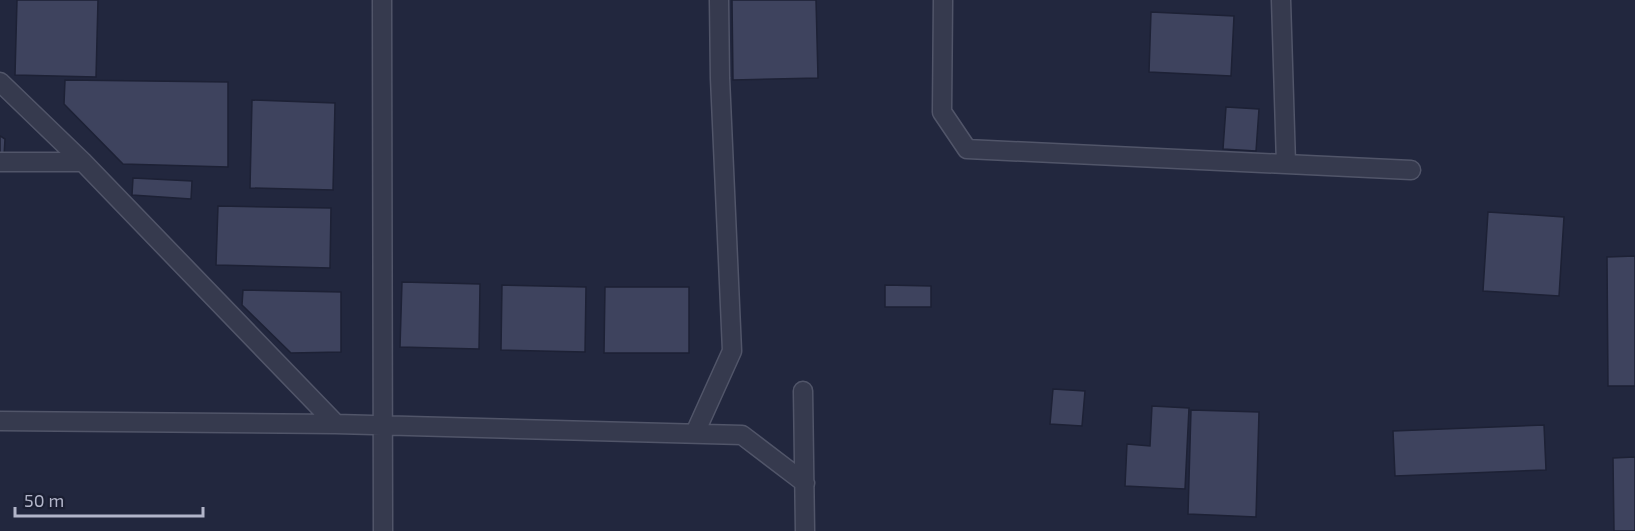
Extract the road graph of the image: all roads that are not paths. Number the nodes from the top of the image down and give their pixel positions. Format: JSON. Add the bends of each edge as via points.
{"nodes":[{"id":1,"x":382,"y":0,"type":"edge"},
{"id":2,"x":719,"y":0,"type":"edge"},
{"id":3,"x":943,"y":0,"type":"edge"},
{"id":4,"x":1281,"y":0,"type":"edge"},
{"id":5,"x":0,"y":82,"type":"edge"},
{"id":6,"x":0,"y":162,"type":"edge"},
{"id":7,"x":83,"y":162,"type":"junction"},
{"id":8,"x":1286,"y":164,"type":"junction"},
{"id":9,"x":1411,"y":170,"type":"dead end"},
{"id":10,"x":803,"y":391,"type":"dead end"},
{"id":11,"x":8,"y":422,"type":"edge"},
{"id":12,"x":336,"y":424,"type":"junction"},
{"id":13,"x":385,"y":425,"type":"junction"},
{"id":14,"x":695,"y":433,"type":"junction"},
{"id":15,"x":805,"y":483,"type":"junction"},
{"id":16,"x":383,"y":531,"type":"edge"},
{"id":17,"x":806,"y":531,"type":"edge"}],
"edges":[{"from":1,"to":13,"type":"street"},
{"from":2,"to":14,"type":"street","via":[[732,351]]},
{"from":3,"to":8,"type":"street","via":[[942,112],[968,149]]},
{"from":4,"to":8,"type":"street"},
{"from":5,"to":7,"type":"street"},
{"from":6,"to":7,"type":"street"},
{"from":7,"to":12,"type":"street"},
{"from":8,"to":9,"type":"street"},
{"from":10,"to":15,"type":"street"},
{"from":11,"to":12,"type":"street"},
{"from":12,"to":13,"type":"street"},
{"from":13,"to":14,"type":"street"},
{"from":13,"to":16,"type":"street"},
{"from":14,"to":15,"type":"street","via":[[742,435]]},
{"from":15,"to":17,"type":"street"}]}
